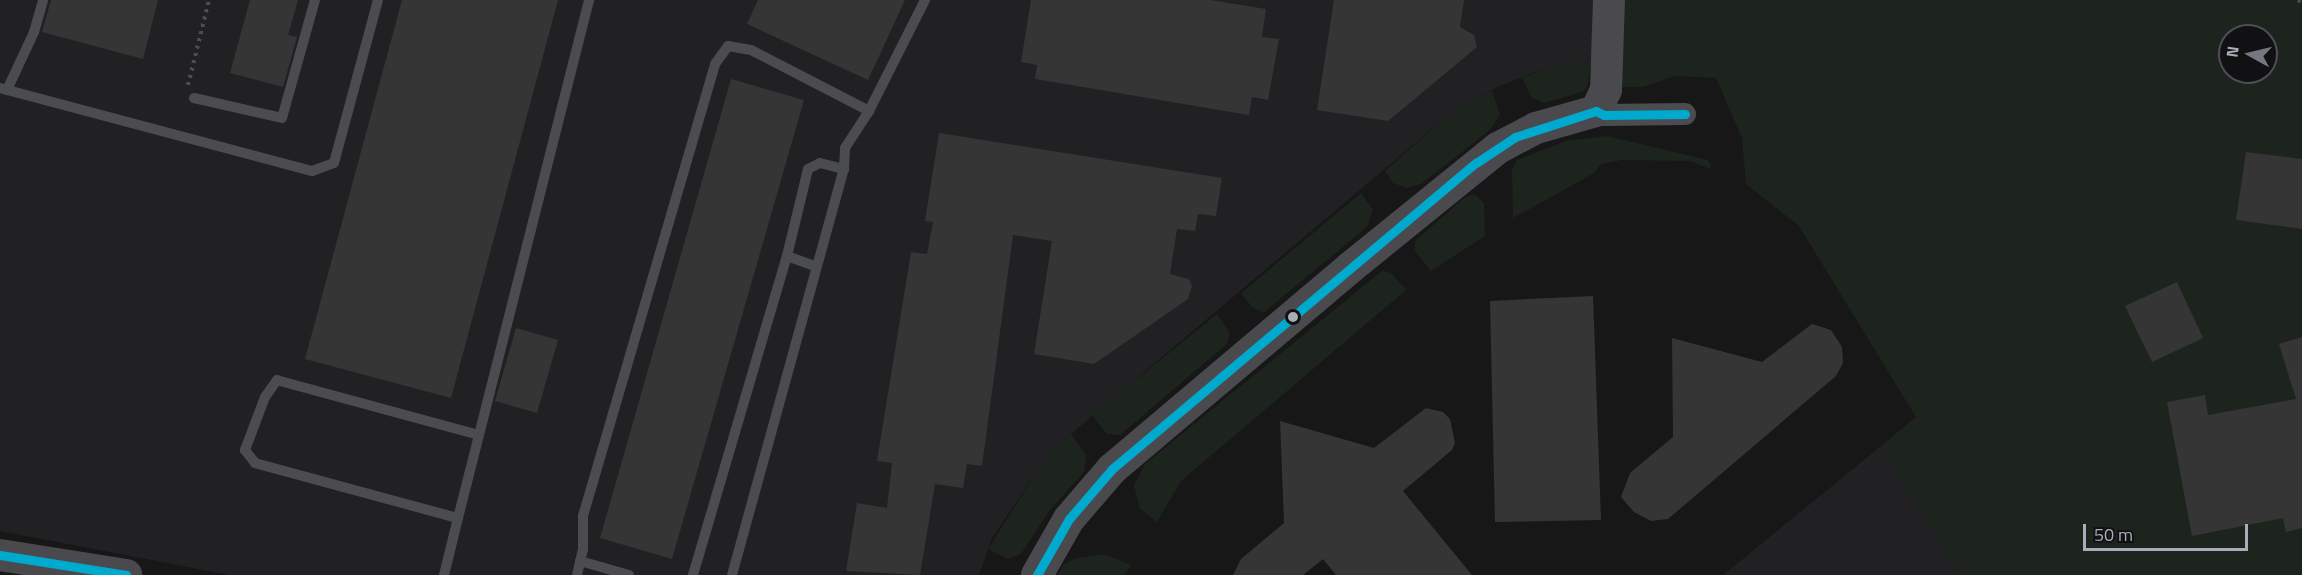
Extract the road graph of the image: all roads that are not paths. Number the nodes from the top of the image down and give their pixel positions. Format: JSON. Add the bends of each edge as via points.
{"nodes":[{"id":1,"x":43,"y":0,"type":"edge"},
{"id":2,"x":315,"y":0,"type":"edge"},
{"id":3,"x":378,"y":0,"type":"edge"},
{"id":4,"x":589,"y":0,"type":"edge"},
{"id":5,"x":925,"y":0,"type":"edge"},
{"id":6,"x":1609,"y":0,"type":"edge"},
{"id":7,"x":3,"y":89,"type":"edge"},
{"id":8,"x":190,"y":94,"type":"road end"},
{"id":9,"x":869,"y":111,"type":"junction"},
{"id":10,"x":1596,"y":111,"type":"junction"},
{"id":11,"x":1685,"y":114,"type":"dead end"},
{"id":12,"x":844,"y":169,"type":"junction"},
{"id":13,"x":787,"y":256,"type":"junction"},
{"id":14,"x":815,"y":266,"type":"junction"},
{"id":15,"x":479,"y":435,"type":"junction"},
{"id":16,"x":458,"y":518,"type":"junction"},
{"id":17,"x":0,"y":555,"type":"edge"},
{"id":18,"x":580,"y":561,"type":"junction"},
{"id":19,"x":126,"y":575,"type":"edge"},
{"id":20,"x":444,"y":575,"type":"edge"},
{"id":21,"x":577,"y":575,"type":"edge"},
{"id":22,"x":629,"y":575,"type":"edge"},
{"id":23,"x":693,"y":575,"type":"edge"},
{"id":24,"x":732,"y":575,"type":"edge"},
{"id":25,"x":1037,"y":575,"type":"edge"}],
"edges":[{"from":1,"to":7,"type":"lane","via":[[34,32]]},
{"from":2,"to":8,"type":"lane","via":[[282,118]]},
{"from":3,"to":7,"type":"lane","via":[[334,162],[312,171]]},
{"from":4,"to":15,"type":"lane"},
{"from":5,"to":9,"type":"lane"},
{"from":6,"to":10,"type":"street","via":[[1606,90]]},
{"from":9,"to":12,"type":"lane","via":[[845,148]]},
{"from":9,"to":18,"type":"lane","via":[[751,50],[728,46],[715,64],[583,516]]},
{"from":10,"to":11,"type":"street","via":[[1604,115]]},
{"from":10,"to":25,"type":"street","via":[[1515,137],[1464,172],[1112,469],[1069,519]]},
{"from":12,"to":13,"type":"lane","via":[[820,163],[808,169]]},
{"from":12,"to":14,"type":"lane"},
{"from":13,"to":14,"type":"lane"},
{"from":13,"to":23,"type":"lane"},
{"from":14,"to":24,"type":"lane"},
{"from":15,"to":16,"type":"lane"},
{"from":15,"to":16,"type":"lane","via":[[278,380],[265,397],[245,450],[255,463]]},
{"from":16,"to":20,"type":"lane"},
{"from":17,"to":19,"type":"street"},
{"from":18,"to":21,"type":"lane"},
{"from":18,"to":22,"type":"lane"}]}
